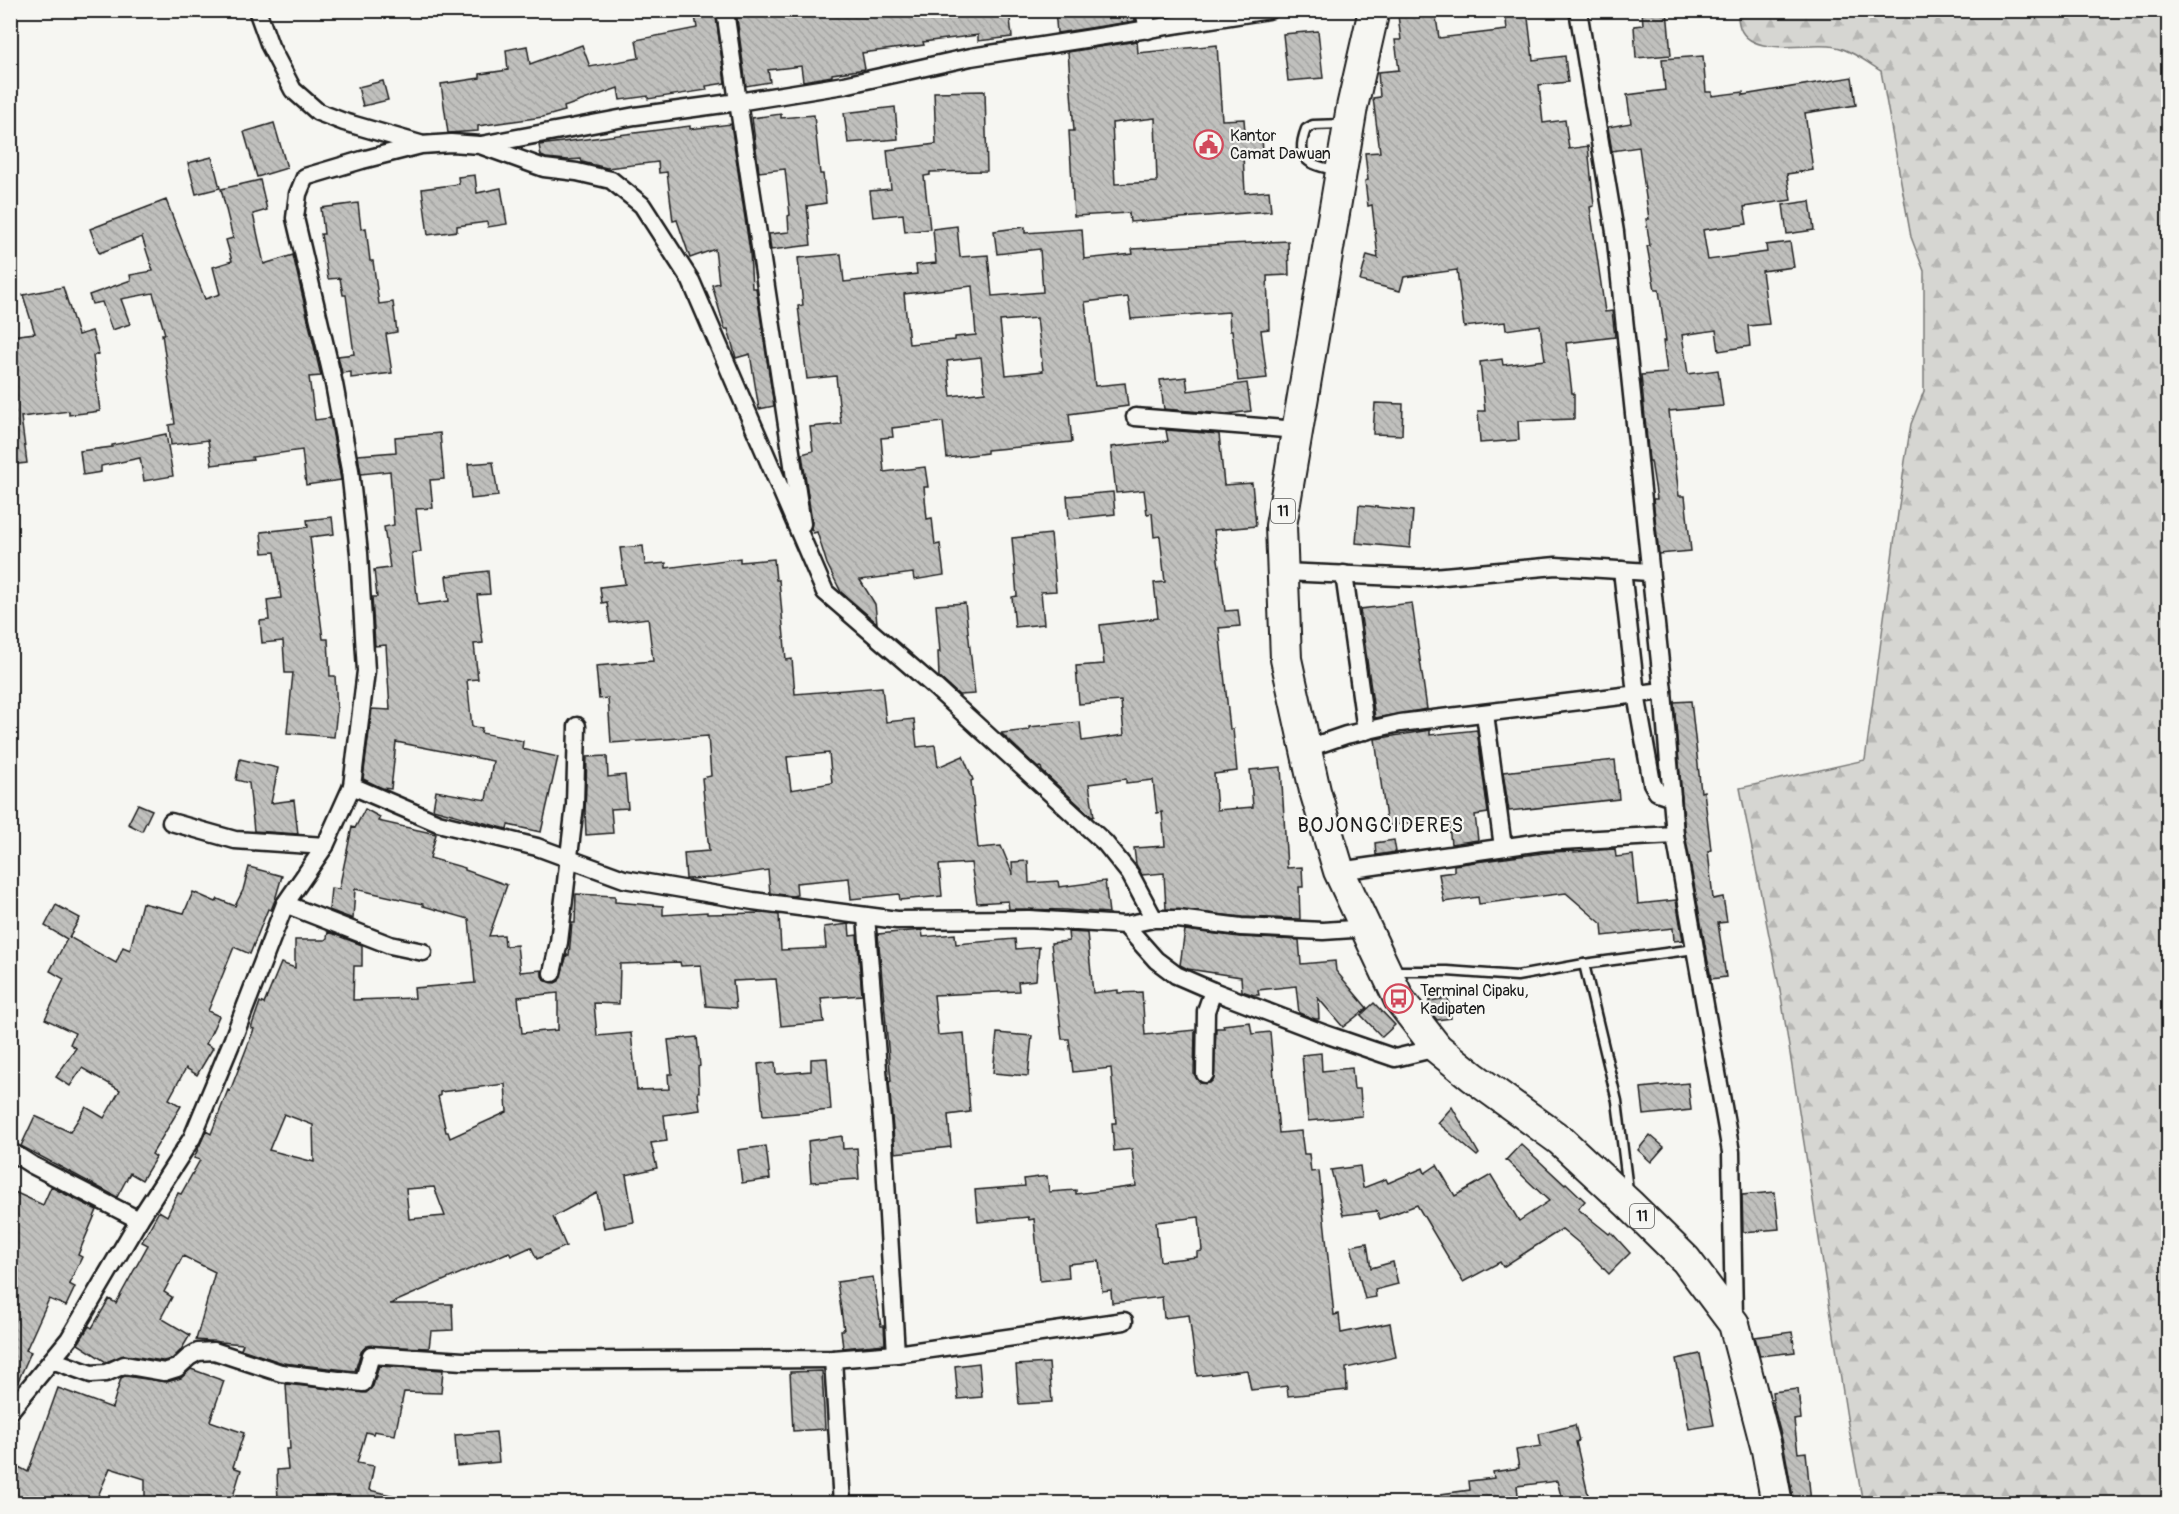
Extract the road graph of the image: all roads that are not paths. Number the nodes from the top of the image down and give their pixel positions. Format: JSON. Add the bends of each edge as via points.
{"nodes":[{"id":1,"x":257,"y":10,"type":"edge"},
{"id":2,"x":725,"y":10,"type":"edge"},
{"id":3,"x":1144,"y":10,"type":"edge"},
{"id":4,"x":1269,"y":10,"type":"edge"},
{"id":5,"x":1374,"y":10,"type":"edge"},
{"id":6,"x":1578,"y":10,"type":"edge"},
{"id":7,"x":1148,"y":30,"type":"junction"},
{"id":8,"x":738,"y":102,"type":"junction"},
{"id":9,"x":1350,"y":124,"type":"junction"},
{"id":10,"x":421,"y":145,"type":"junction"},
{"id":11,"x":480,"y":145,"type":"junction"},
{"id":12,"x":1341,"y":171,"type":"junction"},
{"id":13,"x":1136,"y":417,"type":"dead end"},
{"id":14,"x":1297,"y":430,"type":"junction"},
{"id":15,"x":806,"y":548,"type":"junction"},
{"id":16,"x":1622,"y":570,"type":"junction"},
{"id":17,"x":1283,"y":572,"type":"junction"},
{"id":18,"x":1649,"y":572,"type":"junction"},
{"id":19,"x":1344,"y":574,"type":"junction"},
{"id":20,"x":1663,"y":691,"type":"junction"},
{"id":21,"x":1636,"y":694,"type":"junction"},
{"id":22,"x":1485,"y":714,"type":"junction"},
{"id":23,"x":577,"y":726,"type":"dead end"},
{"id":24,"x":1366,"y":731,"type":"junction"},
{"id":25,"x":1305,"y":749,"type":"junction"},
{"id":26,"x":352,"y":786,"type":"junction"},
{"id":27,"x":1672,"y":797,"type":"junction"},
{"id":28,"x":171,"y":822,"type":"dead end"},
{"id":29,"x":1675,"y":835,"type":"junction"},
{"id":30,"x":325,"y":846,"type":"junction"},
{"id":31,"x":1503,"y":848,"type":"junction"},
{"id":32,"x":568,"y":858,"type":"junction"},
{"id":33,"x":1339,"y":871,"type":"junction"},
{"id":34,"x":285,"y":904,"type":"junction"},
{"id":35,"x":866,"y":916,"type":"junction"},
{"id":36,"x":1154,"y":918,"type":"junction"},
{"id":37,"x":1125,"y":925,"type":"junction"},
{"id":38,"x":1368,"y":928,"type":"junction"},
{"id":39,"x":1695,"y":949,"type":"junction"},
{"id":40,"x":423,"y":952,"type":"dead end"},
{"id":41,"x":1584,"y":964,"type":"junction"},
{"id":42,"x":1388,"y":971,"type":"junction"},
{"id":43,"x":552,"y":973,"type":"dead end"},
{"id":44,"x":1213,"y":991,"type":"junction"},
{"id":45,"x":1437,"y":1048,"type":"junction"},
{"id":46,"x":1205,"y":1074,"type":"dead end"},
{"id":47,"x":10,"y":1151,"type":"edge"},
{"id":48,"x":1629,"y":1204,"type":"junction"},
{"id":49,"x":139,"y":1220,"type":"junction"},
{"id":50,"x":1124,"y":1321,"type":"dead end"},
{"id":51,"x":1734,"y":1324,"type":"junction"},
{"id":52,"x":896,"y":1354,"type":"junction"},
{"id":53,"x":833,"y":1359,"type":"junction"},
{"id":54,"x":52,"y":1360,"type":"junction"},
{"id":55,"x":10,"y":1411,"type":"edge"},
{"id":56,"x":842,"y":1503,"type":"edge"},
{"id":57,"x":1777,"y":1503,"type":"edge"}],
"edges":[{"from":1,"to":10,"type":"street","via":[[293,90],[318,112]]},
{"from":2,"to":8,"type":"street"},
{"from":3,"to":7,"type":"street"},
{"from":4,"to":7,"type":"street"},
{"from":5,"to":9,"type":"highway","number":"11"},
{"from":6,"to":18,"type":"street","via":[[1615,232]]},
{"from":7,"to":8,"type":"street","via":[[971,57],[844,85]]},
{"from":8,"to":11,"type":"street","via":[[635,116]]},
{"from":8,"to":15,"type":"street"},
{"from":9,"to":12,"type":"highway","number":"11"},
{"from":9,"to":12,"type":"lane","via":[[1313,125],[1306,129],[1302,140],[1307,160],[1317,167]]},
{"from":10,"to":11,"type":"street"},
{"from":10,"to":26,"type":"street","via":[[305,177],[295,218],[350,470],[366,670]]},
{"from":11,"to":15,"type":"street","via":[[544,168],[611,180],[642,205],[691,281]]},
{"from":12,"to":14,"type":"highway","number":"11"},
{"from":13,"to":14,"type":"street"},
{"from":14,"to":17,"type":"highway","number":"11","via":[[1281,526]]},
{"from":15,"to":36,"type":"street","via":[[825,592],[1105,843],[1130,874]]},
{"from":16,"to":18,"type":"street"},
{"from":16,"to":19,"type":"street","via":[[1556,566],[1422,578]]},
{"from":16,"to":21,"type":"street"},
{"from":17,"to":19,"type":"street"},
{"from":17,"to":25,"type":"highway","number":"11","via":[[1286,659]]},
{"from":18,"to":20,"type":"street"},
{"from":19,"to":24,"type":"street"},
{"from":20,"to":21,"type":"street"},
{"from":20,"to":27,"type":"street"},
{"from":21,"to":22,"type":"street"},
{"from":21,"to":27,"type":"street","via":[[1652,783],[1657,792]]},
{"from":22,"to":24,"type":"street","via":[[1400,723]]},
{"from":22,"to":31,"type":"street"},
{"from":23,"to":32,"type":"street","via":[[575,805]]},
{"from":24,"to":25,"type":"street"},
{"from":25,"to":33,"type":"highway","number":"11"},
{"from":26,"to":30,"type":"street"},
{"from":26,"to":32,"type":"street","via":[[438,823]]},
{"from":27,"to":29,"type":"street"},
{"from":28,"to":30,"type":"street","via":[[235,840]]},
{"from":29,"to":31,"type":"street","via":[[1541,842]]},
{"from":29,"to":39,"type":"street"},
{"from":30,"to":34,"type":"street"},
{"from":31,"to":33,"type":"street"},
{"from":32,"to":35,"type":"street","via":[[624,879]]},
{"from":32,"to":43,"type":"street"},
{"from":33,"to":38,"type":"highway","number":"11"},
{"from":34,"to":40,"type":"street","via":[[390,945]]},
{"from":34,"to":49,"type":"street","via":[[192,1138]]},
{"from":35,"to":37,"type":"street"},
{"from":35,"to":52,"type":"street"},
{"from":36,"to":37,"type":"street"},
{"from":36,"to":38,"type":"street","via":[[1323,931]]},
{"from":37,"to":44,"type":"street","via":[[1156,960],[1176,975]]},
{"from":38,"to":42,"type":"highway","number":"11"},
{"from":39,"to":41,"type":"lane"},
{"from":39,"to":51,"type":"street","via":[[1731,1152]]},
{"from":41,"to":42,"type":"lane","via":[[1516,976]]},
{"from":41,"to":48,"type":"lane","via":[[1617,1101]]},
{"from":42,"to":45,"type":"highway","number":"11","via":[[1399,999]]},
{"from":44,"to":45,"type":"street","via":[[1395,1058]]},
{"from":44,"to":46,"type":"street","via":[[1204,1021]]},
{"from":45,"to":48,"type":"highway","number":"11","via":[[1560,1140]]},
{"from":47,"to":49,"type":"street"},
{"from":48,"to":51,"type":"highway","number":"11","via":[[1686,1260]]},
{"from":49,"to":54,"type":"street","via":[[69,1339]]},
{"from":50,"to":52,"type":"street"},
{"from":51,"to":57,"type":"highway","number":"11"},
{"from":52,"to":53,"type":"street"},
{"from":53,"to":54,"type":"street","via":[[464,1361],[371,1355],[363,1383],[281,1373],[214,1351],[198,1352],[177,1368],[164,1372],[124,1365],[91,1374]]},
{"from":53,"to":56,"type":"street"},
{"from":54,"to":55,"type":"street"}]}
